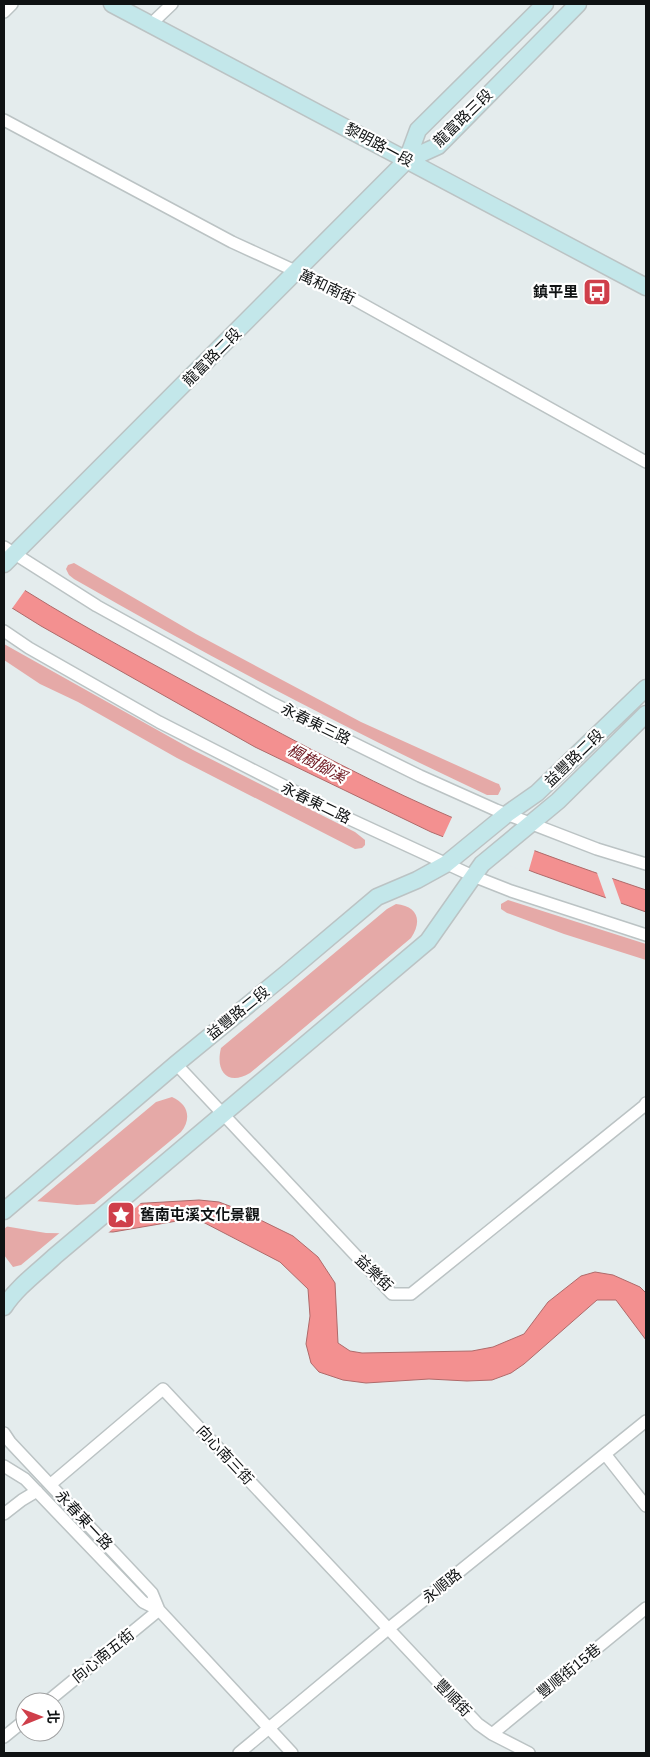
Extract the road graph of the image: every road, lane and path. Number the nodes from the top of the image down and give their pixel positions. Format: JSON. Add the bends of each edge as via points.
{"nodes":[{"id":1,"x":12,"y":4,"type":"edge"},
{"id":2,"x":112,"y":4,"type":"edge"},
{"id":3,"x":172,"y":4,"type":"edge"},
{"id":4,"x":545,"y":4,"type":"edge"},
{"id":5,"x":578,"y":4,"type":"edge"},
{"id":6,"x":4,"y":12,"type":"edge"},
{"id":7,"x":151,"y":24,"type":"junction"},
{"id":8,"x":4,"y":120,"type":"edge"},
{"id":9,"x":408,"y":160,"type":"junction"},
{"id":10,"x":296,"y":272,"type":"junction"},
{"id":11,"x":646,"y":287,"type":"edge"},
{"id":12,"x":646,"y":462,"type":"edge"},
{"id":13,"x":7,"y":555,"type":"edge"},
{"id":14,"x":4,"y":631,"type":"edge"},
{"id":15,"x":646,"y":688,"type":"edge"},
{"id":16,"x":646,"y":714,"type":"edge"},
{"id":17,"x":502,"y":818,"type":"junction"},
{"id":18,"x":525,"y":827,"type":"junction"},
{"id":19,"x":446,"y":864,"type":"junction"},
{"id":20,"x":646,"y":864,"type":"edge"},
{"id":21,"x":478,"y":870,"type":"junction"},
{"id":22,"x":646,"y":935,"type":"edge"},
{"id":23,"x":176,"y":1064,"type":"junction"},
{"id":24,"x":646,"y":1102,"type":"edge"},
{"id":25,"x":224,"y":1115,"type":"junction"},
{"id":26,"x":4,"y":1211,"type":"edge"},
{"id":27,"x":4,"y":1307,"type":"edge"},
{"id":28,"x":646,"y":1421,"type":"edge"},
{"id":29,"x":4,"y":1433,"type":"edge"},
{"id":30,"x":606,"y":1454,"type":"junction"},
{"id":31,"x":4,"y":1466,"type":"edge"},
{"id":32,"x":50,"y":1484,"type":"junction"},
{"id":33,"x":36,"y":1491,"type":"junction"},
{"id":34,"x":646,"y":1506,"type":"edge"},
{"id":35,"x":4,"y":1514,"type":"edge"},
{"id":36,"x":646,"y":1608,"type":"edge"},
{"id":37,"x":159,"y":1610,"type":"junction"},
{"id":38,"x":388,"y":1629,"type":"junction"},
{"id":39,"x":59,"y":1692,"type":"edge"},
{"id":40,"x":15,"y":1728,"type":"edge"},
{"id":41,"x":270,"y":1729,"type":"junction"},
{"id":42,"x":492,"y":1734,"type":"junction"},
{"id":43,"x":4,"y":1737,"type":"edge"},
{"id":44,"x":239,"y":1753,"type":"edge"},
{"id":45,"x":292,"y":1753,"type":"edge"},
{"id":46,"x":529,"y":1753,"type":"edge"}],
"edges":[{"from":1,"to":6,"type":"street"},
{"from":2,"to":7,"type":"street","name":"黎明路一段"},
{"from":3,"to":7,"type":"street"},
{"from":4,"to":9,"type":"street","name":"龍富路三段","via":[[418,130]]},
{"from":5,"to":9,"type":"street","name":"龍富路三段","via":[[438,146]]},
{"from":7,"to":9,"type":"street","name":"黎明路一段"},
{"from":8,"to":10,"type":"street","name":"萬和南街","via":[[232,242]]},
{"from":9,"to":10,"type":"street","name":"龍富路二段"},
{"from":9,"to":11,"type":"street","name":"黎明路一段"},
{"from":10,"to":12,"type":"street","name":"萬和南街","via":[[353,299]]},
{"from":10,"to":13,"type":"street","name":"龍富路二段"},
{"from":13,"to":17,"type":"street","name":"永春東三路","via":[[274,704]]},
{"from":14,"to":19,"type":"street","name":"永春東二路","via":[[159,722],[343,816]]},
{"from":15,"to":17,"type":"street","name":"益豐路二段","via":[[537,793]]},
{"from":16,"to":18,"type":"street","name":"益豐路二段","via":[[558,801]]},
{"from":17,"to":18,"type":"street","name":"永春東三路"},
{"from":17,"to":19,"type":"street","name":"益豐路二段"},
{"from":18,"to":20,"type":"street","name":"永春東三路"},
{"from":18,"to":21,"type":"street","name":"益豐路二段"},
{"from":19,"to":21,"type":"street","name":"永春東二路"},
{"from":19,"to":23,"type":"street","name":"益豐路二段","via":[[377,897]]},
{"from":21,"to":22,"type":"street","name":"永春東二路","via":[[511,891]]},
{"from":21,"to":25,"type":"street","via":[[428,942]]},
{"from":23,"to":25,"type":"street","name":"益樂街"},
{"from":23,"to":26,"type":"street","name":"益豐路二段"},
{"from":24,"to":25,"type":"street","name":"益樂街","via":[[412,1294],[392,1294]]},
{"from":25,"to":27,"type":"street","via":[[24,1284]]},
{"from":28,"to":30,"type":"street","name":"永順路"},
{"from":29,"to":32,"type":"street","name":"永春東一路"},
{"from":30,"to":34,"type":"street"},
{"from":30,"to":38,"type":"street","name":"永順路"},
{"from":31,"to":33,"type":"street","name":"永春東一路","via":[[26,1480]]},
{"from":32,"to":37,"type":"street","name":"永春東一路","via":[[152,1593]]},
{"from":32,"to":38,"type":"street","name":"向心南三街","via":[[163,1389]]},
{"from":33,"to":35,"type":"street"},
{"from":33,"to":37,"type":"street","name":"永春東一路","via":[[142,1602]]},
{"from":36,"to":42,"type":"street","name":"豐順街15巷"},
{"from":37,"to":39,"type":"street","name":"向心南五街"},
{"from":37,"to":41,"type":"street","name":"永春東一路"},
{"from":38,"to":41,"type":"street","name":"永順路"},
{"from":38,"to":42,"type":"street","name":"豐順街","via":[[478,1724]]},
{"from":40,"to":43,"type":"street"},
{"from":41,"to":44,"type":"street","name":"永順路"},
{"from":41,"to":45,"type":"street","name":"永春東一路"},
{"from":42,"to":46,"type":"street","name":"豐順街"}]}
